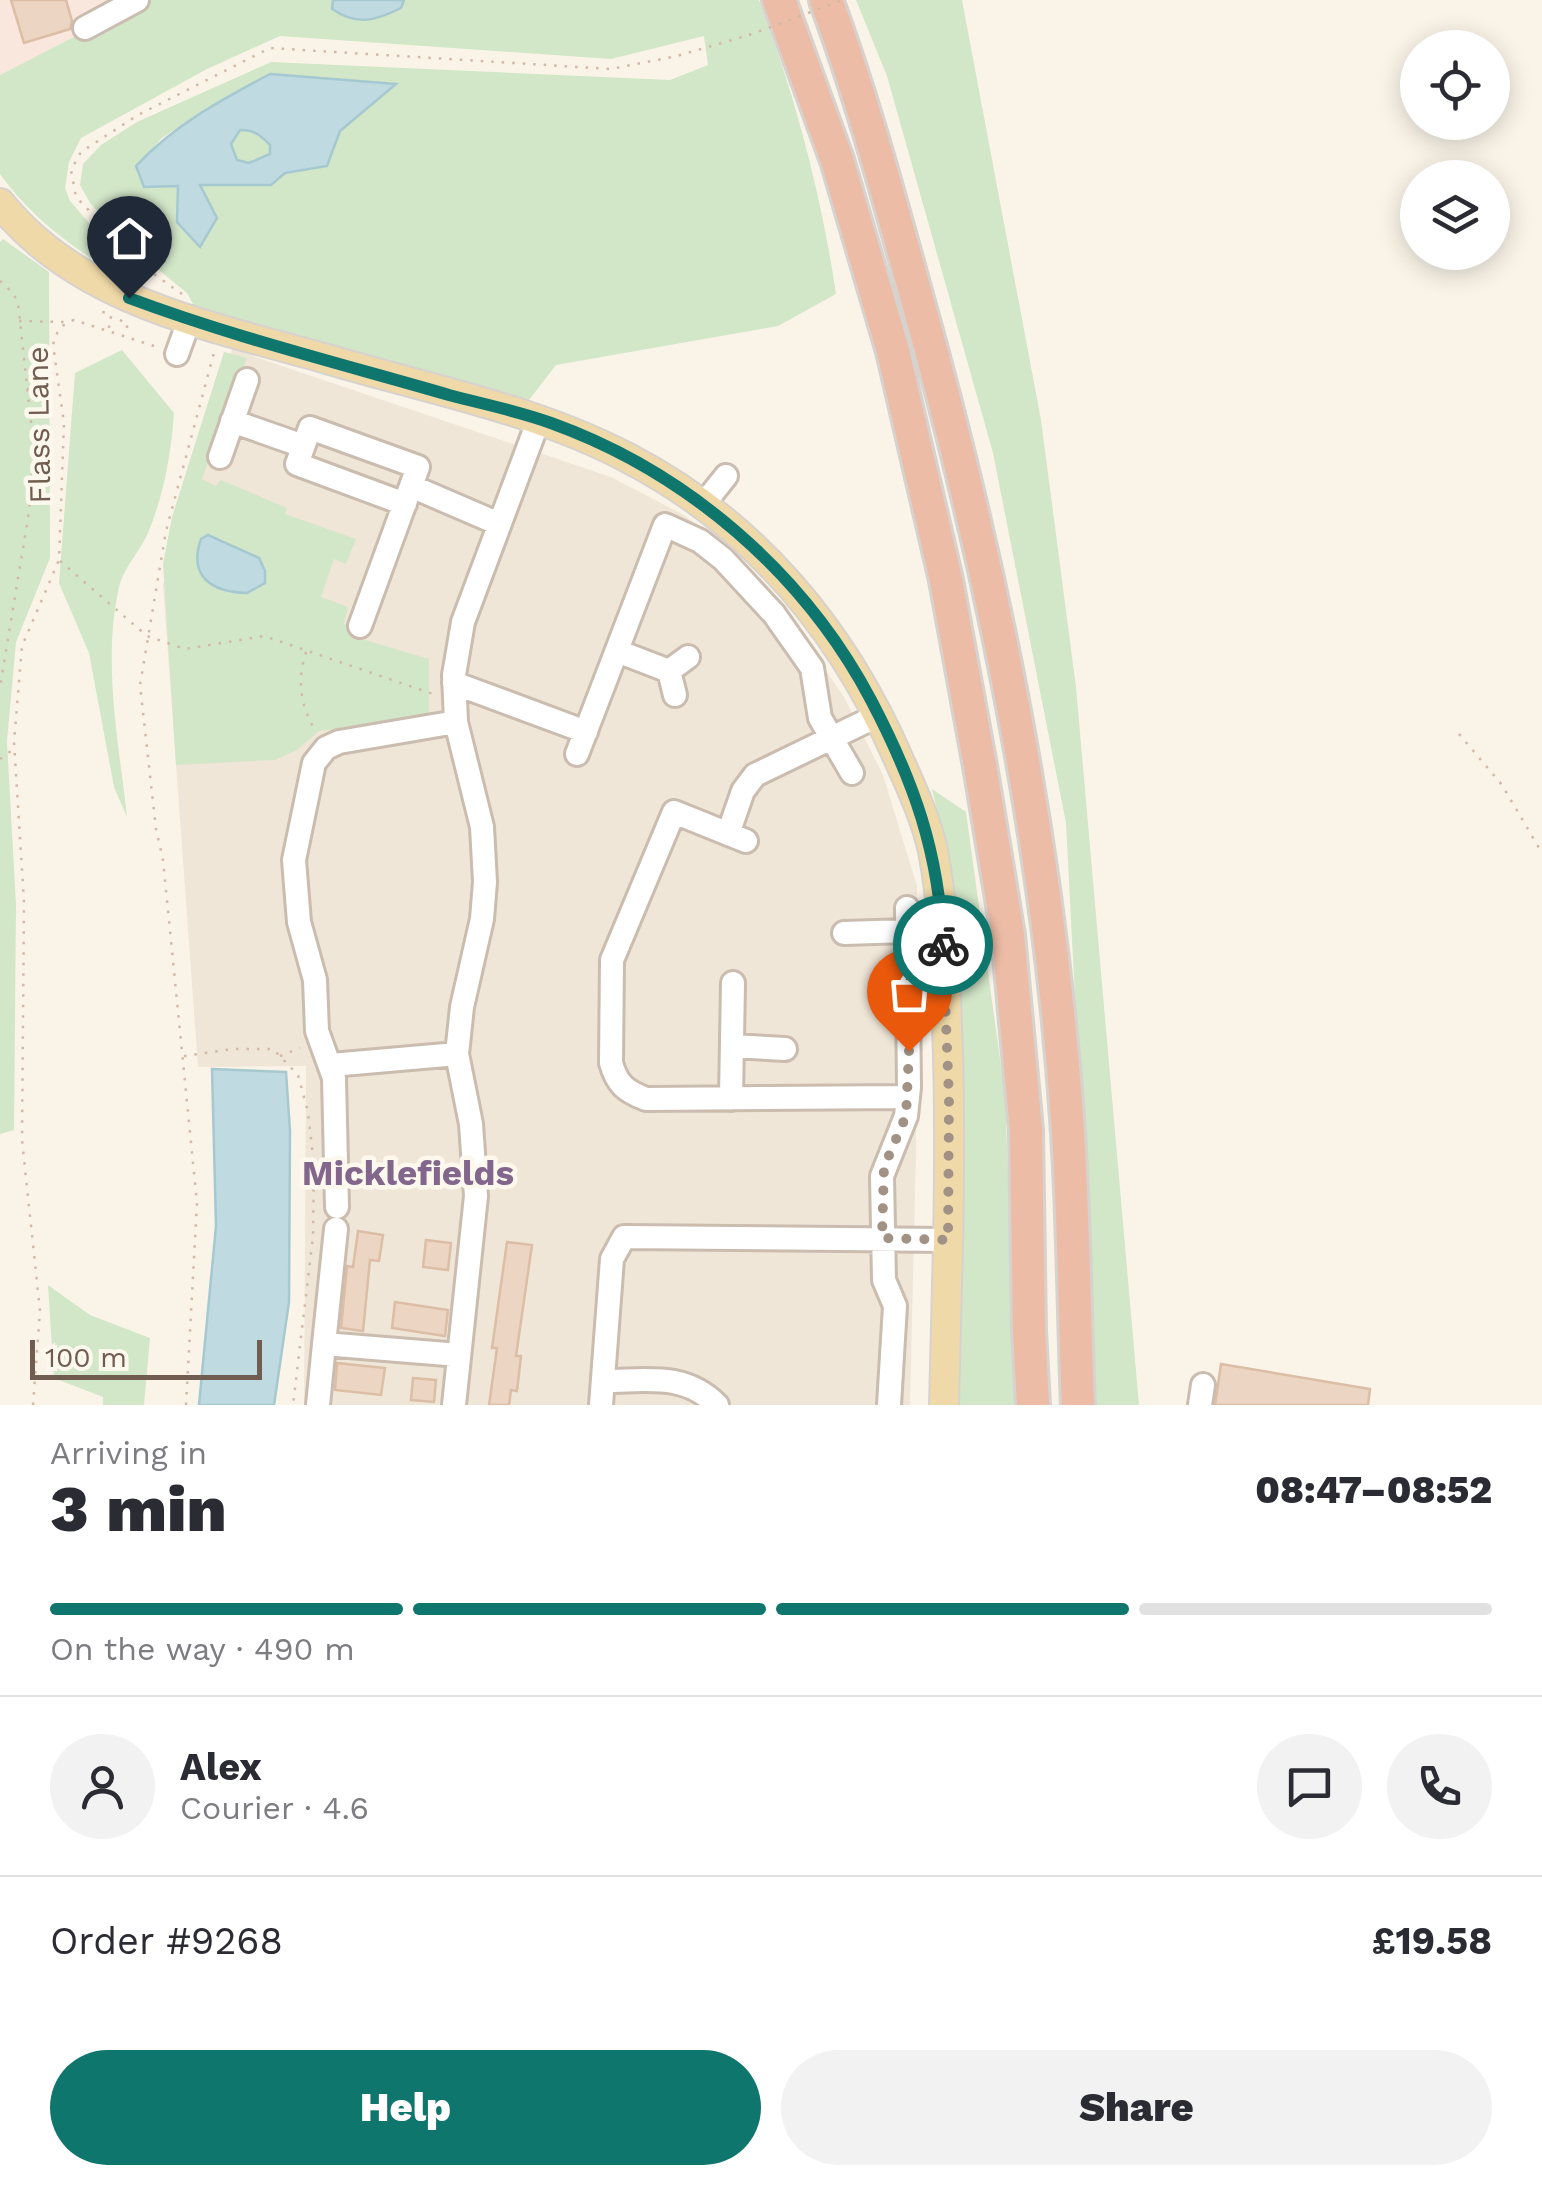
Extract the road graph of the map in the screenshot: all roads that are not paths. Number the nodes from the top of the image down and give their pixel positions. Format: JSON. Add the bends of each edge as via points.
{"nodes":[{"id":1,"x":137,"y":0,"type":"edge"},
{"id":2,"x":780,"y":0,"type":"edge"},
{"id":3,"x":826,"y":0,"type":"edge"},
{"id":4,"x":85,"y":28,"type":"dead end"},
{"id":5,"x":0,"y":203,"type":"edge"},
{"id":6,"x":186,"y":317,"type":"junction"},
{"id":7,"x":178,"y":354,"type":"road end"},
{"id":8,"x":247,"y":380,"type":"dead end"},
{"id":9,"x":539,"y":419,"type":"junction"},
{"id":10,"x":232,"y":421,"type":"junction"},
{"id":11,"x":304,"y":446,"type":"junction"},
{"id":12,"x":220,"y":457,"type":"dead end"},
{"id":13,"x":726,"y":476,"type":"dead end"},
{"id":14,"x":408,"y":495,"type":"junction"},
{"id":15,"x":702,"y":506,"type":"junction"},
{"id":16,"x":500,"y":524,"type":"junction"},
{"id":17,"x":360,"y":626,"type":"dead end"},
{"id":18,"x":617,"y":651,"type":"junction"},
{"id":19,"x":675,"y":695,"type":"dead end"},
{"id":20,"x":455,"y":702,"type":"junction"},
{"id":21,"x":879,"y":716,"type":"junction"},
{"id":22,"x":831,"y":739,"type":"junction"},
{"id":23,"x":852,"y":773,"type":"dead end"},
{"id":24,"x":844,"y":933,"type":"dead end"},
{"id":25,"x":733,"y":983,"type":"dead end"},
{"id":26,"x":732,"y":1046,"type":"junction"},
{"id":27,"x":785,"y":1049,"type":"dead end"},
{"id":28,"x":457,"y":1054,"type":"junction"},
{"id":29,"x":330,"y":1066,"type":"junction"},
{"id":30,"x":906,"y":1097,"type":"junction"},
{"id":31,"x":731,"y":1099,"type":"junction"},
{"id":32,"x":882,"y":1238,"type":"junction"},
{"id":33,"x":948,"y":1240,"type":"junction"},
{"id":34,"x":324,"y":1344,"type":"junction"},
{"id":35,"x":459,"y":1355,"type":"junction"},
{"id":36,"x":604,"y":1381,"type":"junction"},
{"id":37,"x":318,"y":1405,"type":"edge"},
{"id":38,"x":454,"y":1405,"type":"edge"},
{"id":39,"x":601,"y":1405,"type":"edge"},
{"id":40,"x":716,"y":1405,"type":"edge"},
{"id":41,"x":889,"y":1405,"type":"edge"},
{"id":42,"x":944,"y":1405,"type":"edge"},
{"id":43,"x":1034,"y":1405,"type":"edge"},
{"id":44,"x":1078,"y":1405,"type":"edge"}],
"edges":[{"from":1,"to":4,"type":"street"},
{"from":2,"to":43,"type":"highway","via":[[894,351],[977,747],[1008,935],[1026,1130]]},
{"from":3,"to":44,"type":"highway","via":[[943,390],[988,574],[1043,894],[1067,1118]]},
{"from":5,"to":6,"type":"main road","via":[[52,256],[129,298]]},
{"from":6,"to":7,"type":"street"},
{"from":6,"to":9,"type":"main road"},
{"from":8,"to":10,"type":"street"},
{"from":9,"to":15,"type":"main road","via":[[628,458]]},
{"from":9,"to":16,"type":"street"},
{"from":10,"to":11,"type":"street"},
{"from":10,"to":12,"type":"street"},
{"from":11,"to":14,"type":"street","via":[[297,464]]},
{"from":11,"to":14,"type":"street","via":[[310,428],[418,467]]},
{"from":13,"to":15,"type":"street"},
{"from":14,"to":16,"type":"street"},
{"from":14,"to":17,"type":"street"},
{"from":15,"to":21,"type":"main road","via":[[796,590],[852,665]]},
{"from":16,"to":20,"type":"street","via":[[463,622]]},
{"from":18,"to":19,"type":"street","via":[[678,664]]},
{"from":18,"to":20,"type":"street","via":[[581,743]]},
{"from":18,"to":22,"type":"street","via":[[665,525],[700,541],[762,598],[812,668]]},
{"from":20,"to":28,"type":"street","via":[[482,827],[485,882]]},
{"from":20,"to":29,"type":"street","via":[[338,742],[314,763],[294,860],[296,902]]},
{"from":21,"to":22,"type":"street"},
{"from":21,"to":33,"type":"main road","via":[[918,802],[942,912]]},
{"from":22,"to":23,"type":"street"},
{"from":22,"to":31,"type":"street","via":[[755,775],[743,790],[737,838],[674,812],[612,960],[611,1063],[626,1091],[646,1099]]},
{"from":24,"to":30,"type":"street","via":[[907,920]]},
{"from":25,"to":26,"type":"street"},
{"from":26,"to":27,"type":"street"},
{"from":26,"to":31,"type":"street"},
{"from":28,"to":29,"type":"street"},
{"from":28,"to":35,"type":"street","via":[[476,1196]]},
{"from":29,"to":34,"type":"street","via":[[336,1218]]},
{"from":30,"to":31,"type":"street"},
{"from":30,"to":32,"type":"street","via":[[906,1116],[884,1167]]},
{"from":32,"to":33,"type":"street"},
{"from":32,"to":36,"type":"street","via":[[624,1237],[612,1260]]},
{"from":32,"to":41,"type":"street","via":[[884,1280],[895,1306]]},
{"from":33,"to":42,"type":"main road"},
{"from":34,"to":35,"type":"street"},
{"from":34,"to":37,"type":"street"},
{"from":35,"to":38,"type":"street"},
{"from":36,"to":39,"type":"street"},
{"from":36,"to":40,"type":"street","via":[[677,1381],[696,1386]]}]}
